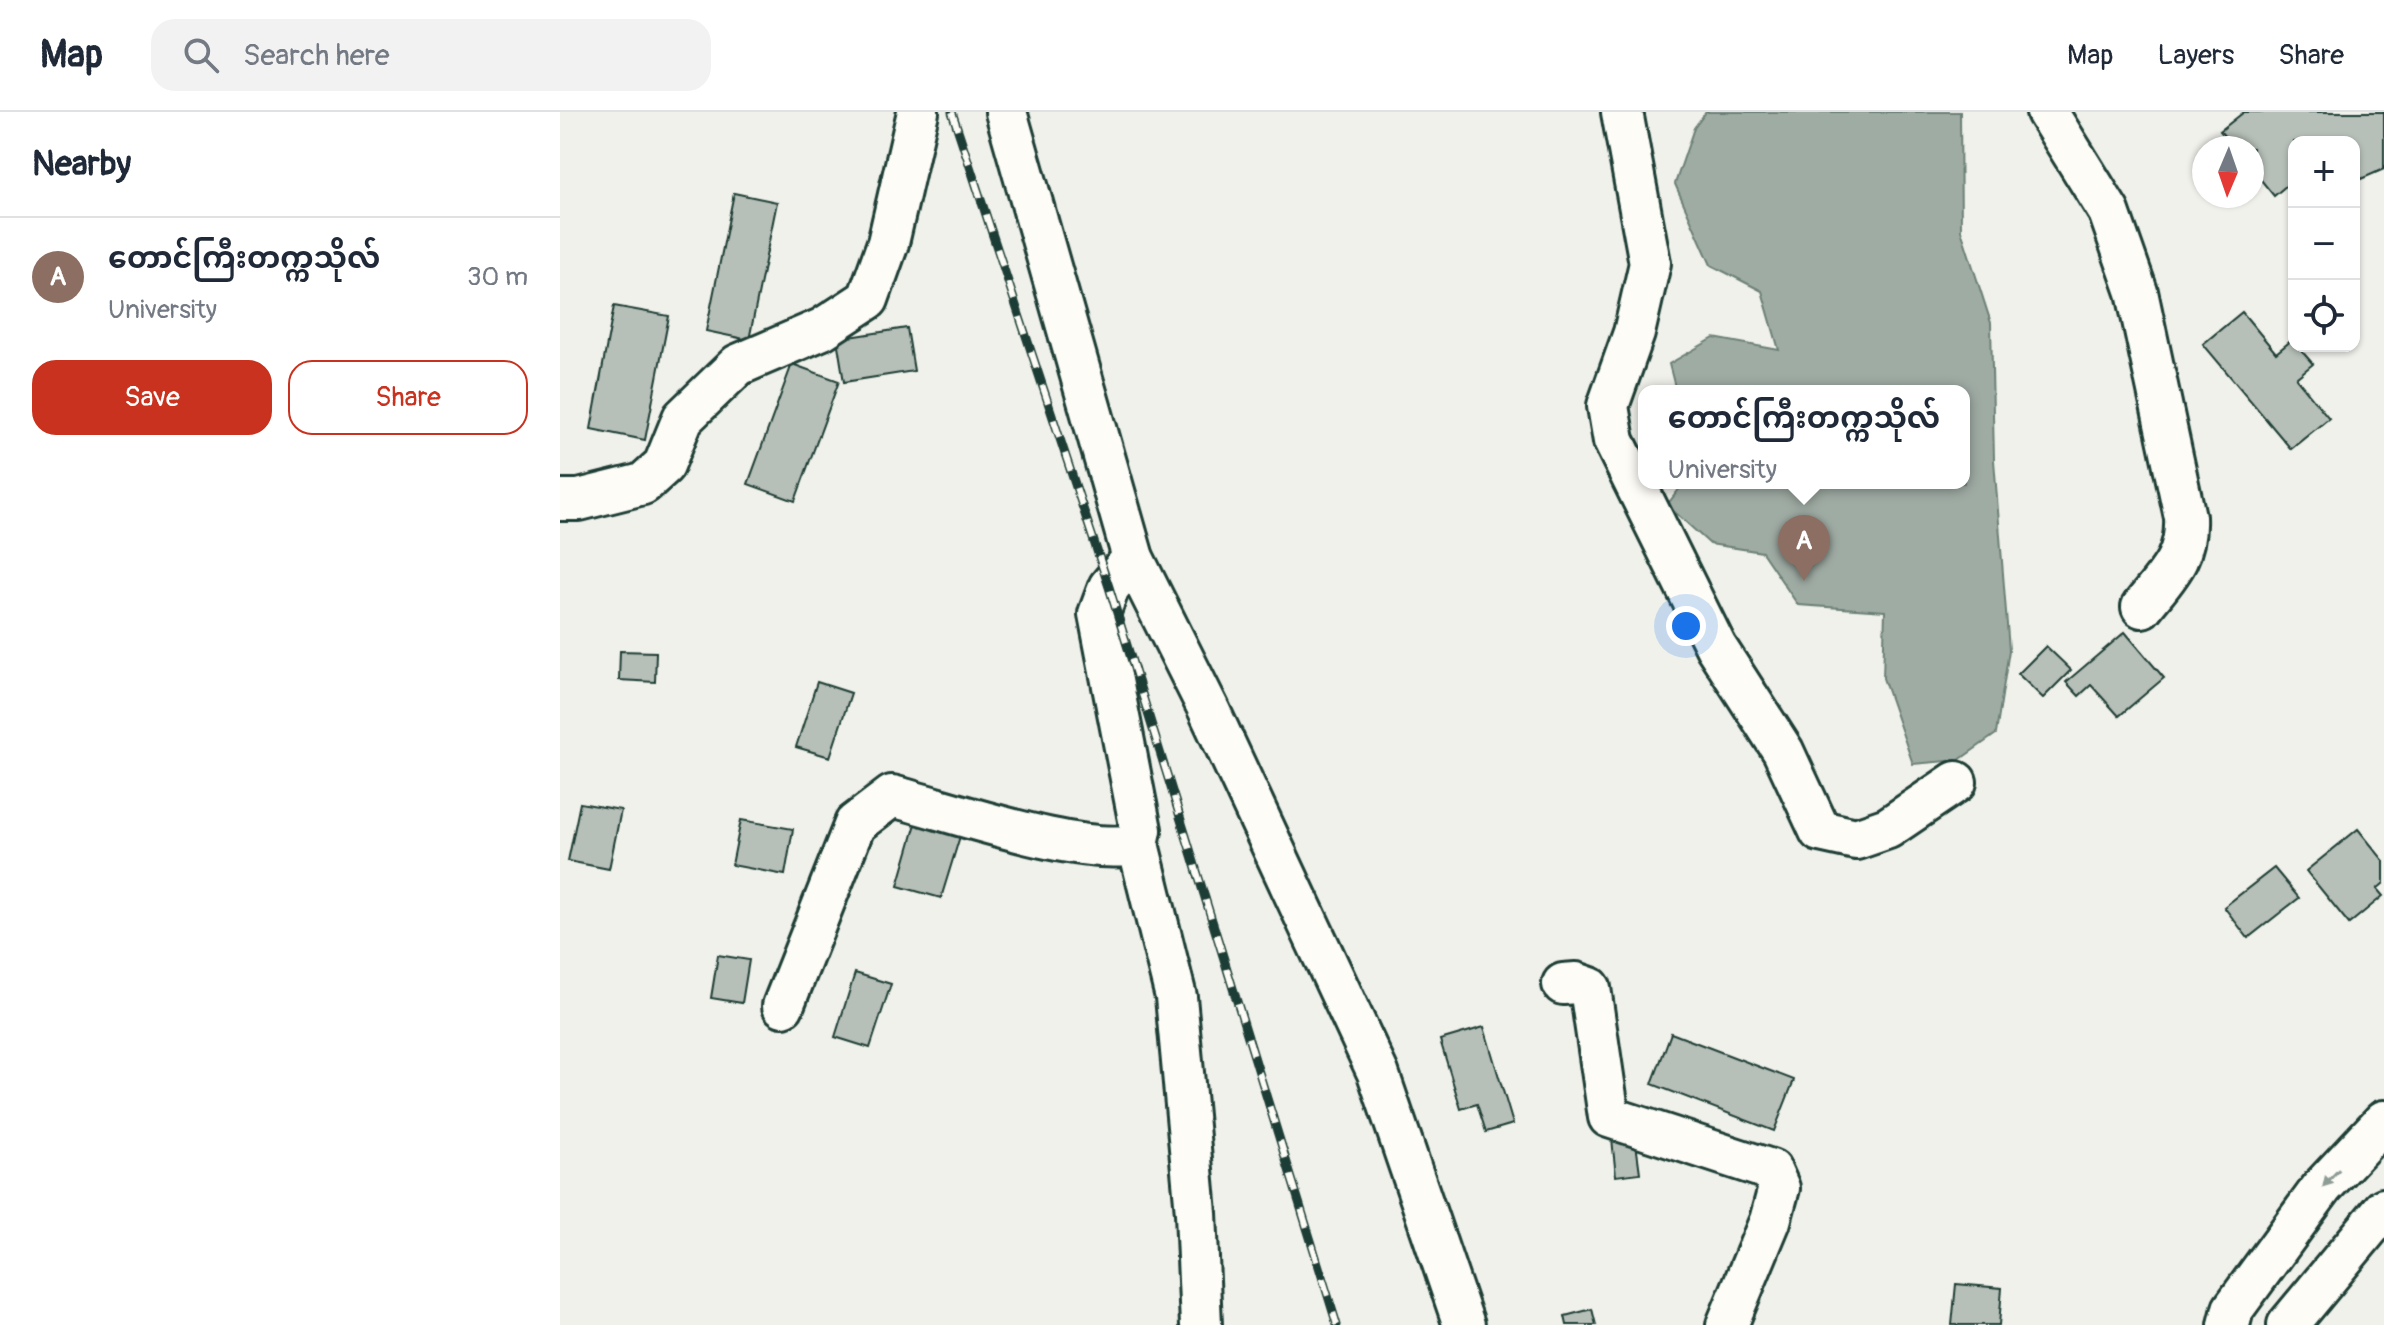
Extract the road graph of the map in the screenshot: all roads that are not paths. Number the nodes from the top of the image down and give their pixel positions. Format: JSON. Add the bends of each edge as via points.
{"nodes":[{"id":1,"x":918,"y":112,"type":"edge"},
{"id":2,"x":1006,"y":112,"type":"edge"},
{"id":3,"x":1622,"y":112,"type":"edge"},
{"id":4,"x":2047,"y":112,"type":"edge"},
{"id":5,"x":560,"y":500,"type":"edge"},
{"id":6,"x":1133,"y":558,"type":"junction"},
{"id":7,"x":2142,"y":607,"type":"dead end"},
{"id":8,"x":1956,"y":782,"type":"dead end"},
{"id":9,"x":1138,"y":844,"type":"junction"},
{"id":10,"x":1563,"y":984,"type":"dead end"},
{"id":11,"x":783,"y":1006,"type":"dead end"},
{"id":12,"x":2384,"y":1121,"type":"edge"},
{"id":13,"x":2384,"y":1209,"type":"edge"},
{"id":14,"x":1201,"y":1325,"type":"edge"},
{"id":15,"x":1464,"y":1325,"type":"edge"},
{"id":16,"x":1727,"y":1325,"type":"edge"},
{"id":17,"x":2229,"y":1325,"type":"edge"},
{"id":18,"x":2288,"y":1325,"type":"edge"}],
"edges":[{"from":1,"to":5,"type":"street","via":[[888,243],[868,299],[822,329],[738,365],[683,418],[664,465],[643,484]]},
{"from":2,"to":6,"type":"street"},
{"from":3,"to":8,"type":"street","via":[[1650,263],[1634,333],[1608,406],[1614,441],[1709,633],[1783,751],[1820,831],[1856,839],[1888,828]]},
{"from":4,"to":7,"type":"street","via":[[2109,212],[2137,292],[2185,517],[2186,542]]},
{"from":6,"to":9,"type":"street","via":[[1109,587],[1099,614],[1141,830]]},
{"from":6,"to":15,"type":"street","via":[[1378,1073]]},
{"from":9,"to":11,"type":"street","via":[[1119,849],[1080,845],[892,796],[855,824]]},
{"from":9,"to":14,"type":"street","via":[[1176,997]]},
{"from":10,"to":16,"type":"street","via":[[1590,988],[1609,1117],[1771,1170],[1779,1188],[1770,1221]]},
{"from":12,"to":17,"type":"street","one_way":true,"via":[[2323,1186],[2233,1309]]},
{"from":13,"to":18,"type":"street"}]}
